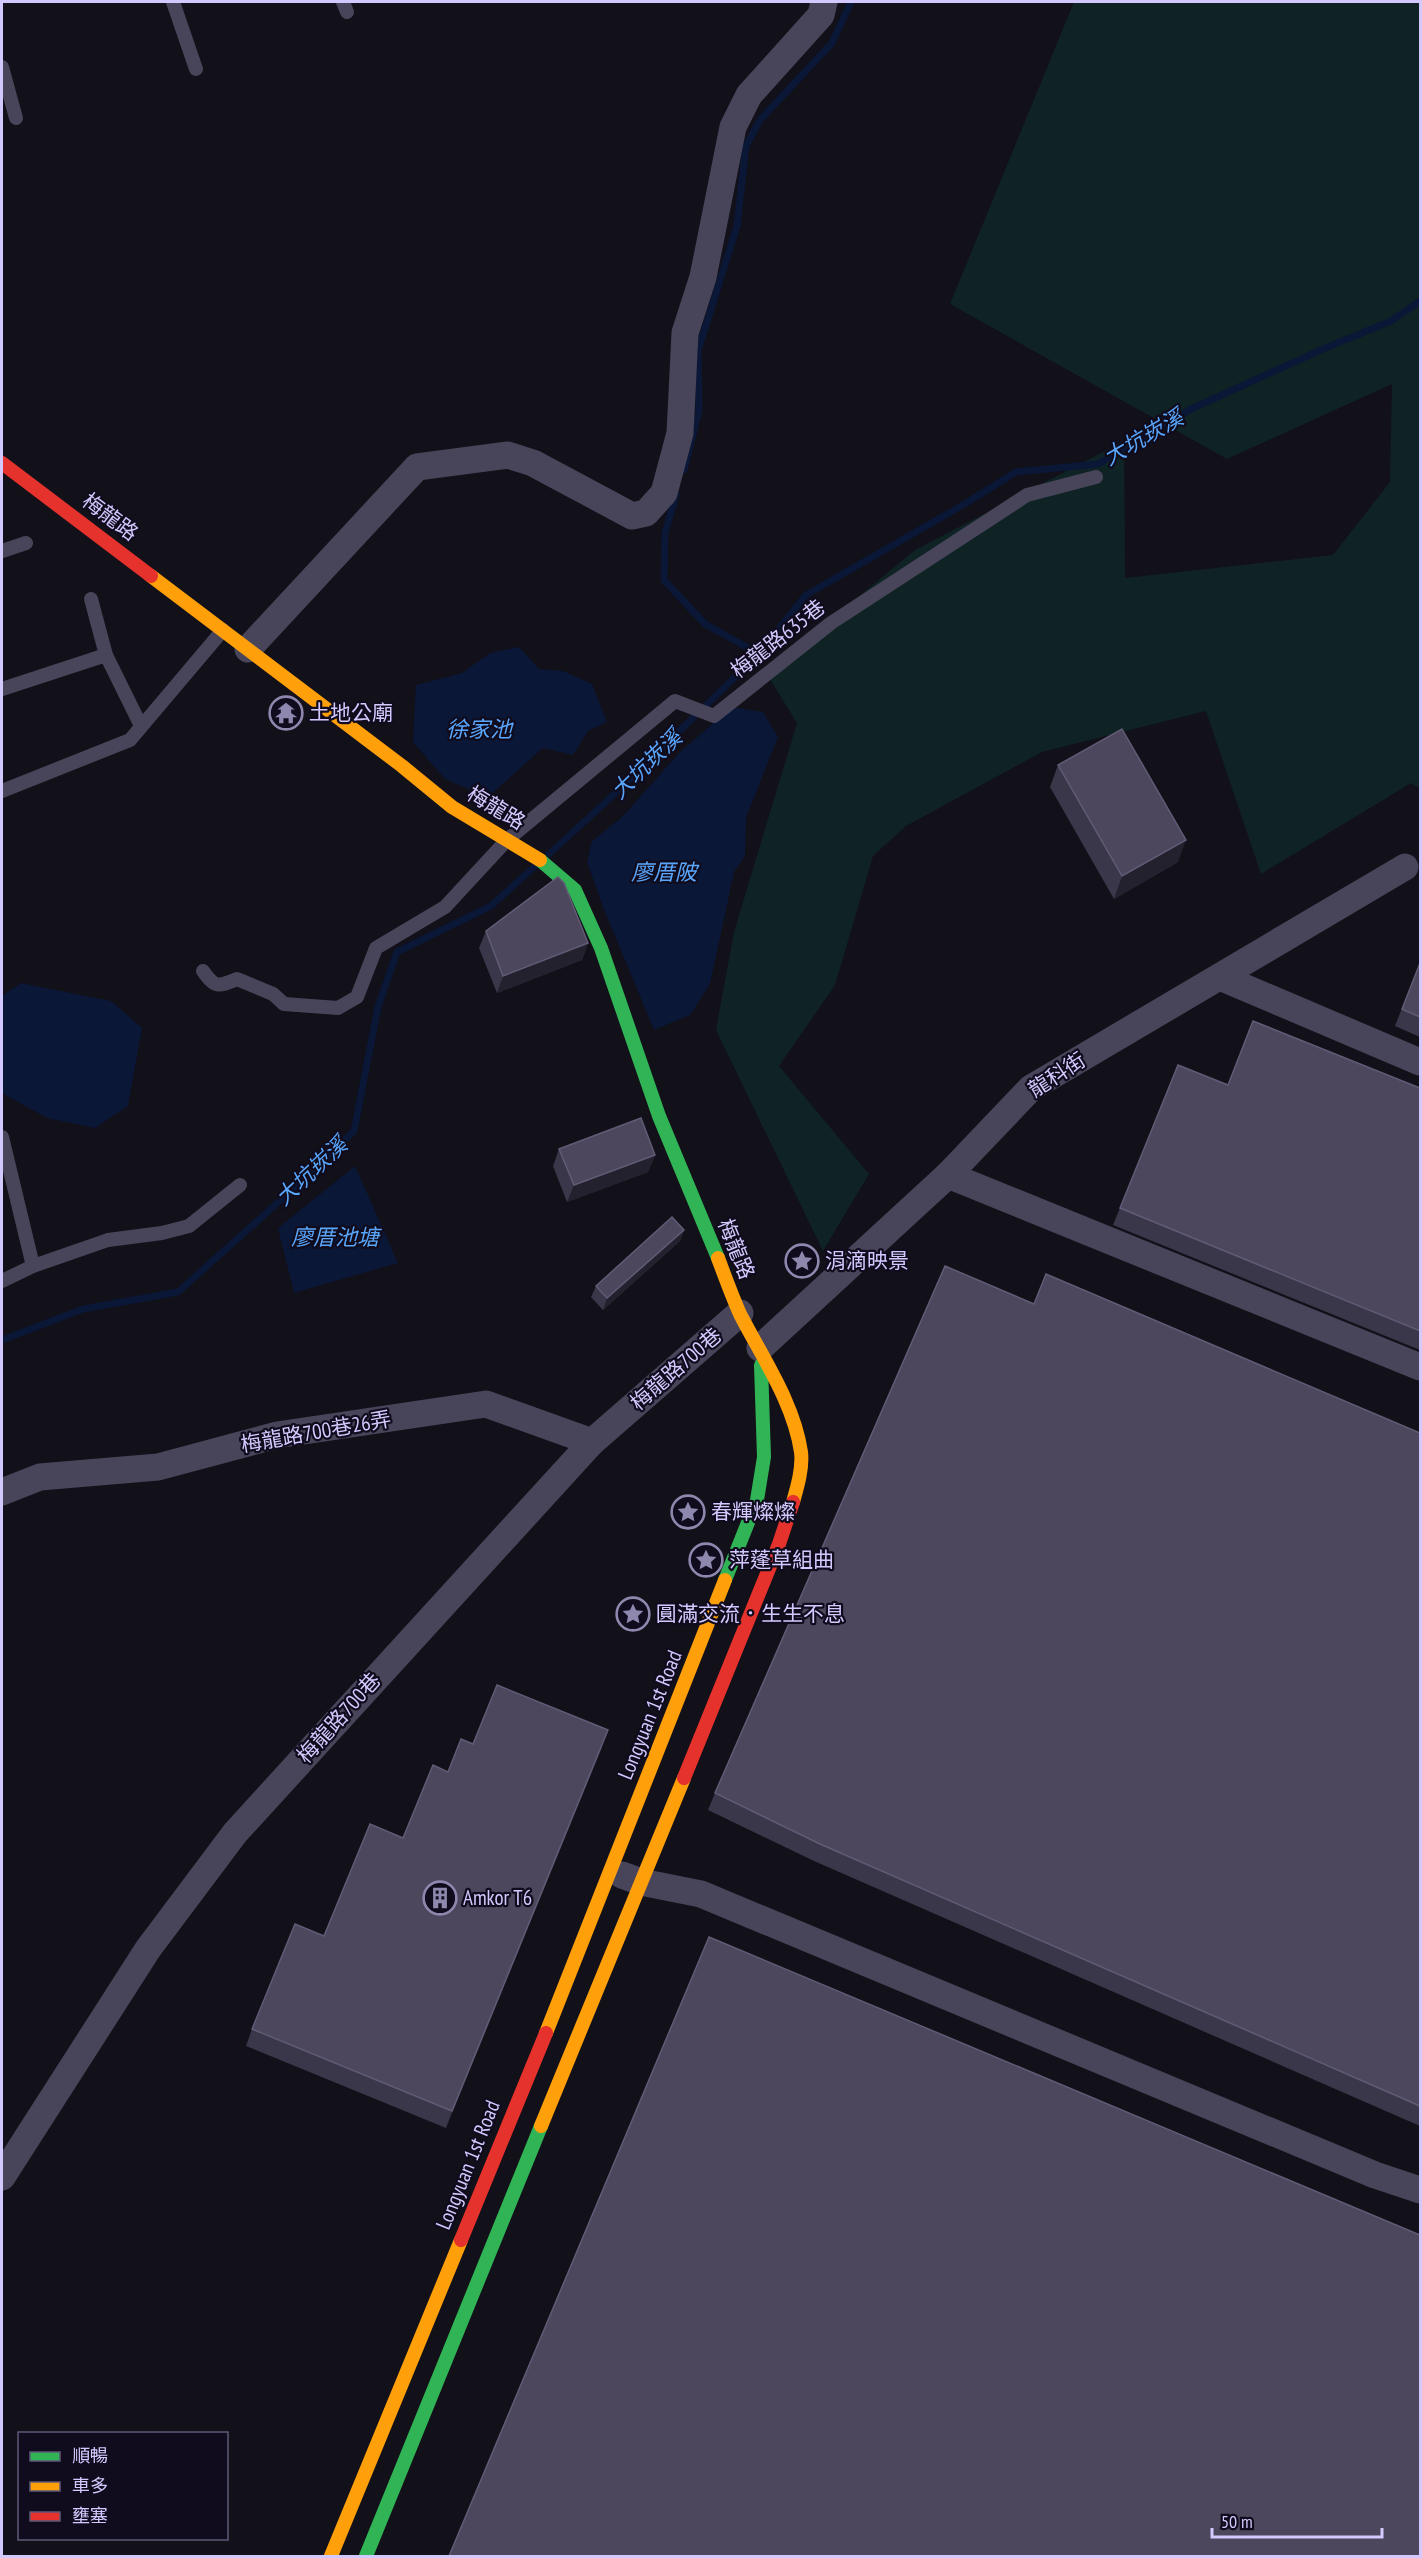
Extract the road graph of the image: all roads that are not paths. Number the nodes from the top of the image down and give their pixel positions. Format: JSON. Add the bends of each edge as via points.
{"nodes":[{"id":1,"x":173,"y":2,"type":"edge"},
{"id":2,"x":824,"y":2,"type":"edge"},
{"id":3,"x":2,"y":67,"type":"edge"},
{"id":4,"x":196,"y":69,"type":"dead end"},
{"id":5,"x":16,"y":118,"type":"dead end"},
{"id":6,"x":2,"y":463,"type":"edge"},
{"id":7,"x":1096,"y":477,"type":"dead end"},
{"id":8,"x":26,"y":543,"type":"dead end"},
{"id":9,"x":2,"y":551,"type":"edge"},
{"id":10,"x":91,"y":599,"type":"dead end"},
{"id":11,"x":223,"y":630,"type":"junction"},
{"id":12,"x":248,"y":649,"type":"junction"},
{"id":13,"x":106,"y":655,"type":"junction"},
{"id":14,"x":2,"y":689,"type":"edge"},
{"id":15,"x":141,"y":726,"type":"junction"},
{"id":16,"x":2,"y":792,"type":"edge"},
{"id":17,"x":507,"y":840,"type":"junction"},
{"id":18,"x":1405,"y":867,"type":"dead end"},
{"id":19,"x":203,"y":971,"type":"dead end"},
{"id":20,"x":1220,"y":977,"type":"junction"},
{"id":21,"x":1420,"y":1062,"type":"edge"},
{"id":22,"x":2,"y":1137,"type":"edge"},
{"id":23,"x":948,"y":1175,"type":"junction"},
{"id":24,"x":240,"y":1185,"type":"dead end"},
{"id":25,"x":33,"y":1266,"type":"junction"},
{"id":26,"x":2,"y":1281,"type":"edge"},
{"id":27,"x":740,"y":1313,"type":"junction"},
{"id":28,"x":760,"y":1348,"type":"junction"},
{"id":29,"x":1420,"y":1367,"type":"edge"},
{"id":30,"x":592,"y":1442,"type":"junction"},
{"id":31,"x":2,"y":1492,"type":"edge"},
{"id":32,"x":610,"y":1871,"type":"junction"},
{"id":33,"x":640,"y":1882,"type":"junction"},
{"id":34,"x":5,"y":2160,"type":"edge"},
{"id":35,"x":1420,"y":2190,"type":"edge"},
{"id":36,"x":331,"y":2556,"type":"edge"},
{"id":37,"x":366,"y":2556,"type":"edge"}],
"edges":[{"from":1,"to":4,"type":"lane"},
{"from":2,"to":12,"type":"street","via":[[821,15],[749,95],[733,127],[703,277],[685,333],[680,433],[664,493],[646,513],[632,516],[533,463],[508,454],[417,467]]},
{"from":3,"to":5,"type":"lane"},
{"from":6,"to":11,"type":"street","name":"梅龍路"},
{"from":7,"to":17,"type":"lane","name":"梅龍路635巷","via":[[1027,495],[831,623],[714,716],[675,701]]},
{"from":8,"to":9,"type":"lane"},
{"from":10,"to":13,"type":"lane"},
{"from":11,"to":12,"type":"street","name":"梅龍路"},
{"from":11,"to":15,"type":"lane"},
{"from":12,"to":17,"type":"street","name":"梅龍路","via":[[452,807]]},
{"from":13,"to":14,"type":"lane"},
{"from":13,"to":15,"type":"lane"},
{"from":15,"to":16,"type":"lane","via":[[130,740]]},
{"from":17,"to":19,"type":"lane","name":"梅龍路635巷","via":[[445,907],[376,948],[357,997],[338,1008],[284,1004],[273,994],[237,979],[221,986],[212,983]]},
{"from":17,"to":27,"type":"street","name":"梅龍路","via":[[548,865],[575,890],[601,948],[659,1116]]},
{"from":18,"to":20,"type":"street","name":"龍科街"},
{"from":20,"to":21,"type":"street"},
{"from":20,"to":23,"type":"street","name":"龍科街","via":[[1031,1089]]},
{"from":22,"to":25,"type":"lane"},
{"from":23,"to":28,"type":"street","name":"龍科街"},
{"from":23,"to":29,"type":"street"},
{"from":24,"to":25,"type":"lane","via":[[189,1226],[108,1240]]},
{"from":25,"to":26,"type":"lane"},
{"from":27,"to":28,"type":"street","name":"梅龍路"},
{"from":27,"to":30,"type":"street","name":"梅龍路700巷"},
{"from":28,"to":32,"type":"street","name":"Longyuan 1st Road","via":[[764,1457],[757,1500]]},
{"from":28,"to":33,"type":"street","via":[[792,1419],[801,1454],[797,1489],[779,1544]]},
{"from":30,"to":31,"type":"street","name":"梅龍路700巷26弄","via":[[486,1404],[277,1435],[158,1467],[40,1477]]},
{"from":30,"to":34,"type":"street","name":"梅龍路700巷","via":[[235,1833],[148,1950]]},
{"from":32,"to":33,"type":"street"},
{"from":32,"to":36,"type":"street","name":"Longyuan 1st Road"},
{"from":33,"to":35,"type":"street","via":[[701,1894]]},
{"from":33,"to":37,"type":"street"}]}
